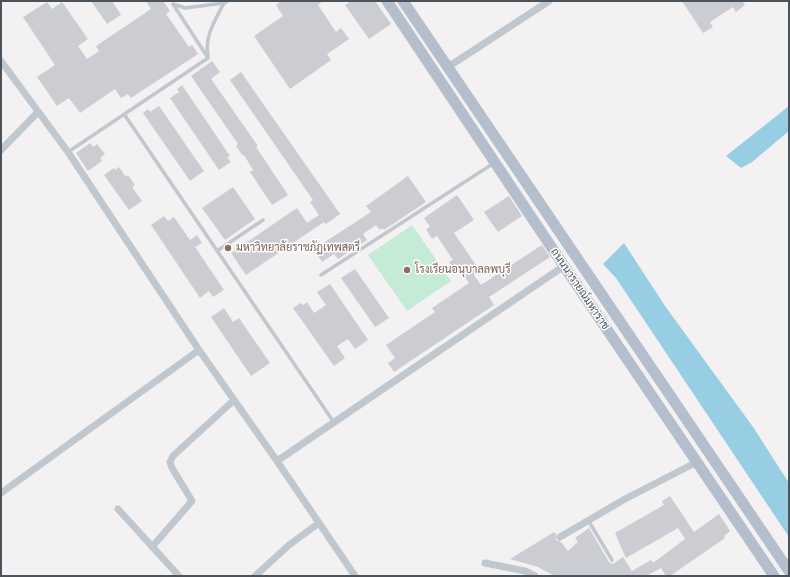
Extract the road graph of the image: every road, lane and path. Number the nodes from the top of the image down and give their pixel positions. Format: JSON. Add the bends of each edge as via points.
{"nodes":[{"id":1,"x":387,"y":1,"type":"edge"},
{"id":2,"x":404,"y":1,"type":"edge"},
{"id":3,"x":549,"y":1,"type":"edge"},
{"id":4,"x":226,"y":2,"type":"edge"},
{"id":5,"x":208,"y":58,"type":"junction"},
{"id":6,"x":2,"y":67,"type":"edge"},
{"id":7,"x":448,"y":67,"type":"junction"},
{"id":8,"x":38,"y":112,"type":"junction"},
{"id":9,"x":124,"y":114,"type":"junction"},
{"id":10,"x":1,"y":150,"type":"edge"},
{"id":11,"x":68,"y":152,"type":"junction"},
{"id":12,"x":495,"y":162,"type":"junction"},
{"id":13,"x":263,"y":220,"type":"dead end"},
{"id":14,"x":217,"y":251,"type":"junction"},
{"id":15,"x":564,"y":266,"type":"junction"},
{"id":16,"x":322,"y":275,"type":"dead end"},
{"id":17,"x":199,"y":350,"type":"junction"},
{"id":18,"x":234,"y":400,"type":"junction"},
{"id":19,"x":333,"y":421,"type":"junction"},
{"id":20,"x":277,"y":461,"type":"junction"},
{"id":21,"x":697,"y":462,"type":"junction"},
{"id":22,"x":1,"y":493,"type":"edge"},
{"id":23,"x":118,"y":509,"type":"dead end"},
{"id":24,"x":588,"y":520,"type":"junction"},
{"id":25,"x":319,"y":523,"type":"junction"},
{"id":26,"x":560,"y":537,"type":"dead end"},
{"id":27,"x":152,"y":547,"type":"junction"},
{"id":28,"x":612,"y":560,"type":"dead end"},
{"id":29,"x":484,"y":563,"type":"dead end"},
{"id":30,"x":789,"y":571,"type":"edge"},
{"id":31,"x":179,"y":576,"type":"edge"},
{"id":32,"x":255,"y":576,"type":"edge"},
{"id":33,"x":355,"y":576,"type":"edge"},
{"id":34,"x":535,"y":576,"type":"edge"},
{"id":35,"x":774,"y":576,"type":"edge"}],
"edges":[{"from":1,"to":12,"type":"main road","name":"ถนนนารายณ์มหาราช"},
{"from":2,"to":7,"type":"main road","name":"ถนนนารายณ์มหาราช"},
{"from":3,"to":7,"type":"street"},
{"from":4,"to":5,"type":"lane","via":[[208,36]]},
{"from":4,"to":5,"type":"lane","via":[[185,8],[173,4]]},
{"from":5,"to":9,"type":"lane"},
{"from":6,"to":8,"type":"street"},
{"from":7,"to":30,"type":"main road","name":"ถนนนารายณ์มหาราช"},
{"from":8,"to":10,"type":"street"},
{"from":8,"to":11,"type":"street"},
{"from":9,"to":11,"type":"lane"},
{"from":9,"to":14,"type":"lane"},
{"from":11,"to":17,"type":"street"},
{"from":12,"to":15,"type":"main road","name":"ถนนนารายณ์มหาราช"},
{"from":12,"to":16,"type":"lane"},
{"from":13,"to":14,"type":"lane"},
{"from":14,"to":19,"type":"lane"},
{"from":15,"to":19,"type":"street"},
{"from":15,"to":21,"type":"main road","name":"ถนนนารายณ์มหาราช"},
{"from":17,"to":18,"type":"street"},
{"from":17,"to":22,"type":"street"},
{"from":18,"to":20,"type":"street"},
{"from":18,"to":27,"type":"street","via":[[173,456],[170,462],[172,468],[192,501]]},
{"from":19,"to":20,"type":"street"},
{"from":20,"to":25,"type":"street"},
{"from":21,"to":24,"type":"street"},
{"from":21,"to":35,"type":"main road","name":"ถนนนารายณ์มหาราช"},
{"from":23,"to":27,"type":"street"},
{"from":24,"to":26,"type":"street"},
{"from":24,"to":28,"type":"lane"},
{"from":25,"to":32,"type":"street","via":[[289,544]]},
{"from":25,"to":33,"type":"street"},
{"from":27,"to":31,"type":"street"},
{"from":29,"to":34,"type":"street","via":[[525,571]]}]}
